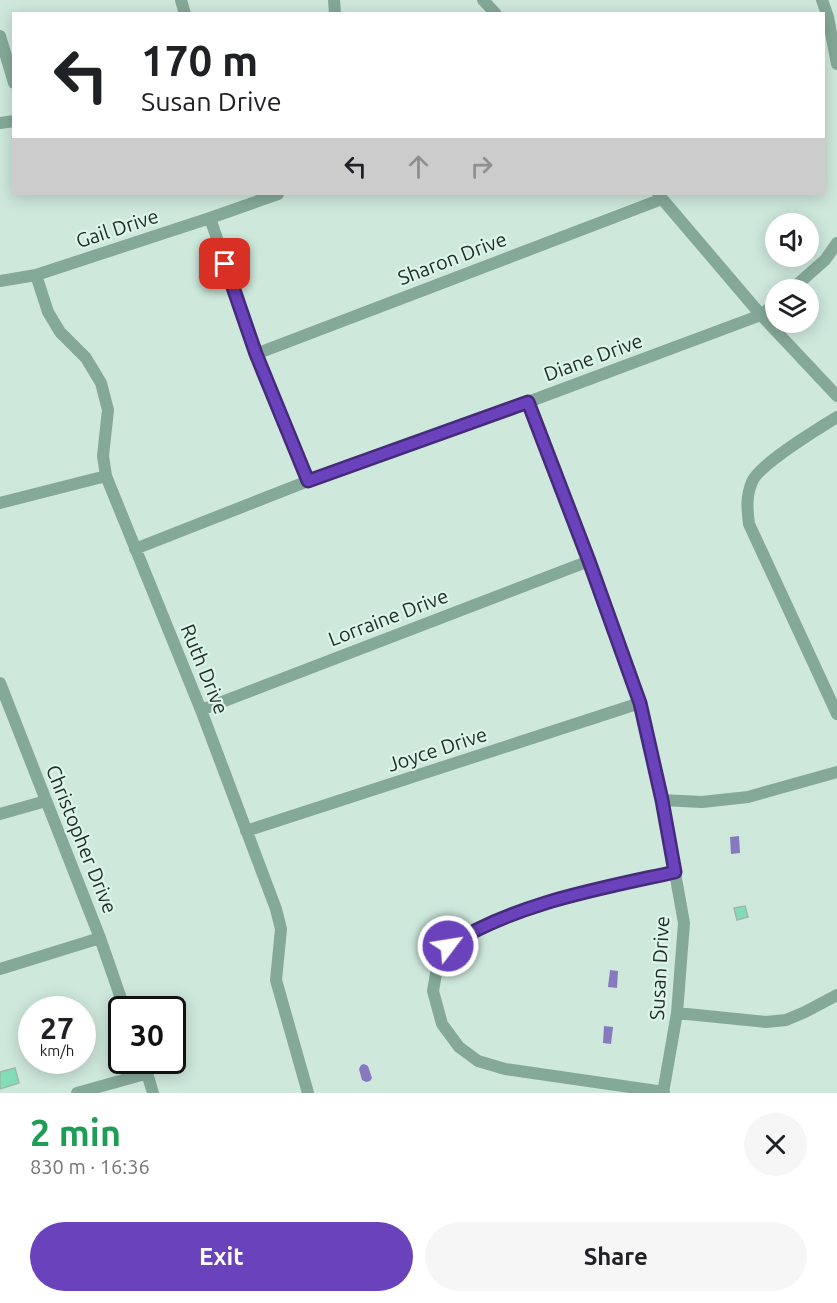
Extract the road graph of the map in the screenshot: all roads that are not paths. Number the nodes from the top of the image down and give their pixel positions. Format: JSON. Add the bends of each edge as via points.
{"nodes":[{"id":1,"x":483,"y":0,"type":"edge"},
{"id":2,"x":494,"y":12,"type":"edge"},
{"id":3,"x":826,"y":18,"type":"edge"},
{"id":4,"x":0,"y":36,"type":"edge"},
{"id":5,"x":837,"y":64,"type":"edge"},
{"id":6,"x":12,"y":76,"type":"edge"},
{"id":7,"x":276,"y":195,"type":"edge"},
{"id":8,"x":660,"y":196,"type":"edge"},
{"id":9,"x":210,"y":218,"type":"junction"},
{"id":10,"x":837,"y":243,"type":"edge"},
{"id":11,"x":36,"y":275,"type":"junction"},
{"id":12,"x":804,"y":279,"type":"edge"},
{"id":13,"x":0,"y":281,"type":"edge"},
{"id":14,"x":765,"y":312,"type":"edge"},
{"id":15,"x":761,"y":315,"type":"junction"},
{"id":16,"x":256,"y":354,"type":"junction"},
{"id":17,"x":837,"y":396,"type":"edge"},
{"id":18,"x":528,"y":402,"type":"junction"},
{"id":19,"x":837,"y":417,"type":"edge"},
{"id":20,"x":106,"y":476,"type":"junction"},
{"id":21,"x":308,"y":481,"type":"junction"},
{"id":22,"x":0,"y":503,"type":"edge"},
{"id":23,"x":135,"y":549,"type":"junction"},
{"id":24,"x":589,"y":561,"type":"junction"},
{"id":25,"x":0,"y":683,"type":"edge"},
{"id":26,"x":640,"y":703,"type":"junction"},
{"id":27,"x":201,"y":710,"type":"junction"},
{"id":28,"x":837,"y":714,"type":"edge"},
{"id":29,"x":837,"y":772,"type":"edge"},
{"id":30,"x":662,"y":800,"type":"junction"},
{"id":31,"x":45,"y":801,"type":"junction"},
{"id":32,"x":0,"y":814,"type":"edge"},
{"id":33,"x":246,"y":831,"type":"junction"},
{"id":34,"x":675,"y":872,"type":"junction"},
{"id":35,"x":100,"y":938,"type":"junction"},
{"id":36,"x":0,"y":969,"type":"edge"},
{"id":37,"x":837,"y":995,"type":"edge"},
{"id":38,"x":120,"y":996,"type":"edge"},
{"id":39,"x":677,"y":1013,"type":"junction"},
{"id":40,"x":144,"y":1074,"type":"edge"},
{"id":41,"x":148,"y":1074,"type":"edge"},
{"id":42,"x":76,"y":1093,"type":"edge"},
{"id":43,"x":153,"y":1093,"type":"edge"},
{"id":44,"x":308,"y":1093,"type":"edge"},
{"id":45,"x":664,"y":1093,"type":"edge"}],
"edges":[{"from":1,"to":2,"type":"street"},
{"from":3,"to":5,"type":"street"},
{"from":4,"to":6,"type":"street"},
{"from":7,"to":9,"type":"street","name":"Gail Drive"},
{"from":8,"to":15,"type":"street"},
{"from":8,"to":16,"type":"street","name":"Sharon Drive"},
{"from":9,"to":11,"type":"street","name":"Gail Drive"},
{"from":9,"to":16,"type":"street"},
{"from":10,"to":12,"type":"street","via":[[825,261]]},
{"from":11,"to":13,"type":"street","name":"Gail Drive"},
{"from":11,"to":20,"type":"street","name":"Ruth Drive","via":[[48,312],[60,332],[86,358],[101,383],[108,410],[103,456]]},
{"from":14,"to":15,"type":"street","name":"Diane Drive"},
{"from":15,"to":17,"type":"street"},
{"from":15,"to":18,"type":"street","name":"Diane Drive"},
{"from":16,"to":21,"type":"street"},
{"from":18,"to":21,"type":"street","name":"Diane Drive"},
{"from":18,"to":24,"type":"street","name":"Susan Drive"},
{"from":19,"to":28,"type":"street","via":[[768,463],[752,480],[746,501],[749,524]]},
{"from":20,"to":22,"type":"street"},
{"from":20,"to":23,"type":"street","name":"Ruth Drive"},
{"from":21,"to":23,"type":"street","name":"Diane Drive"},
{"from":23,"to":27,"type":"street","name":"Ruth Drive"},
{"from":24,"to":26,"type":"street","name":"Susan Drive"},
{"from":24,"to":27,"type":"street","name":"Lorraine Drive"},
{"from":25,"to":31,"type":"street","name":"Christopher Drive"},
{"from":26,"to":30,"type":"street","name":"Susan Drive"},
{"from":26,"to":33,"type":"street","name":"Joyce Drive"},
{"from":27,"to":33,"type":"street","name":"Ruth Drive"},
{"from":29,"to":30,"type":"street","via":[[748,797],[702,802]]},
{"from":30,"to":34,"type":"street","name":"Susan Drive"},
{"from":31,"to":32,"type":"street"},
{"from":31,"to":35,"type":"street","name":"Christopher Drive"},
{"from":33,"to":44,"type":"street","name":"Ruth Drive","via":[[281,929],[276,980]]},
{"from":34,"to":39,"type":"street","name":"Susan Drive","via":[[684,923]]},
{"from":34,"to":45,"type":"street","via":[[564,897],[468,933],[448,946],[437,968],[433,991],[442,1024],[459,1047],[478,1061],[506,1069]]},
{"from":35,"to":36,"type":"street"},
{"from":35,"to":38,"type":"street","name":"Christopher Drive"},
{"from":37,"to":39,"type":"street","via":[[786,1020],[766,1022]]},
{"from":39,"to":45,"type":"street","name":"Susan Drive"},
{"from":40,"to":42,"type":"street"},
{"from":41,"to":43,"type":"street"}]}
